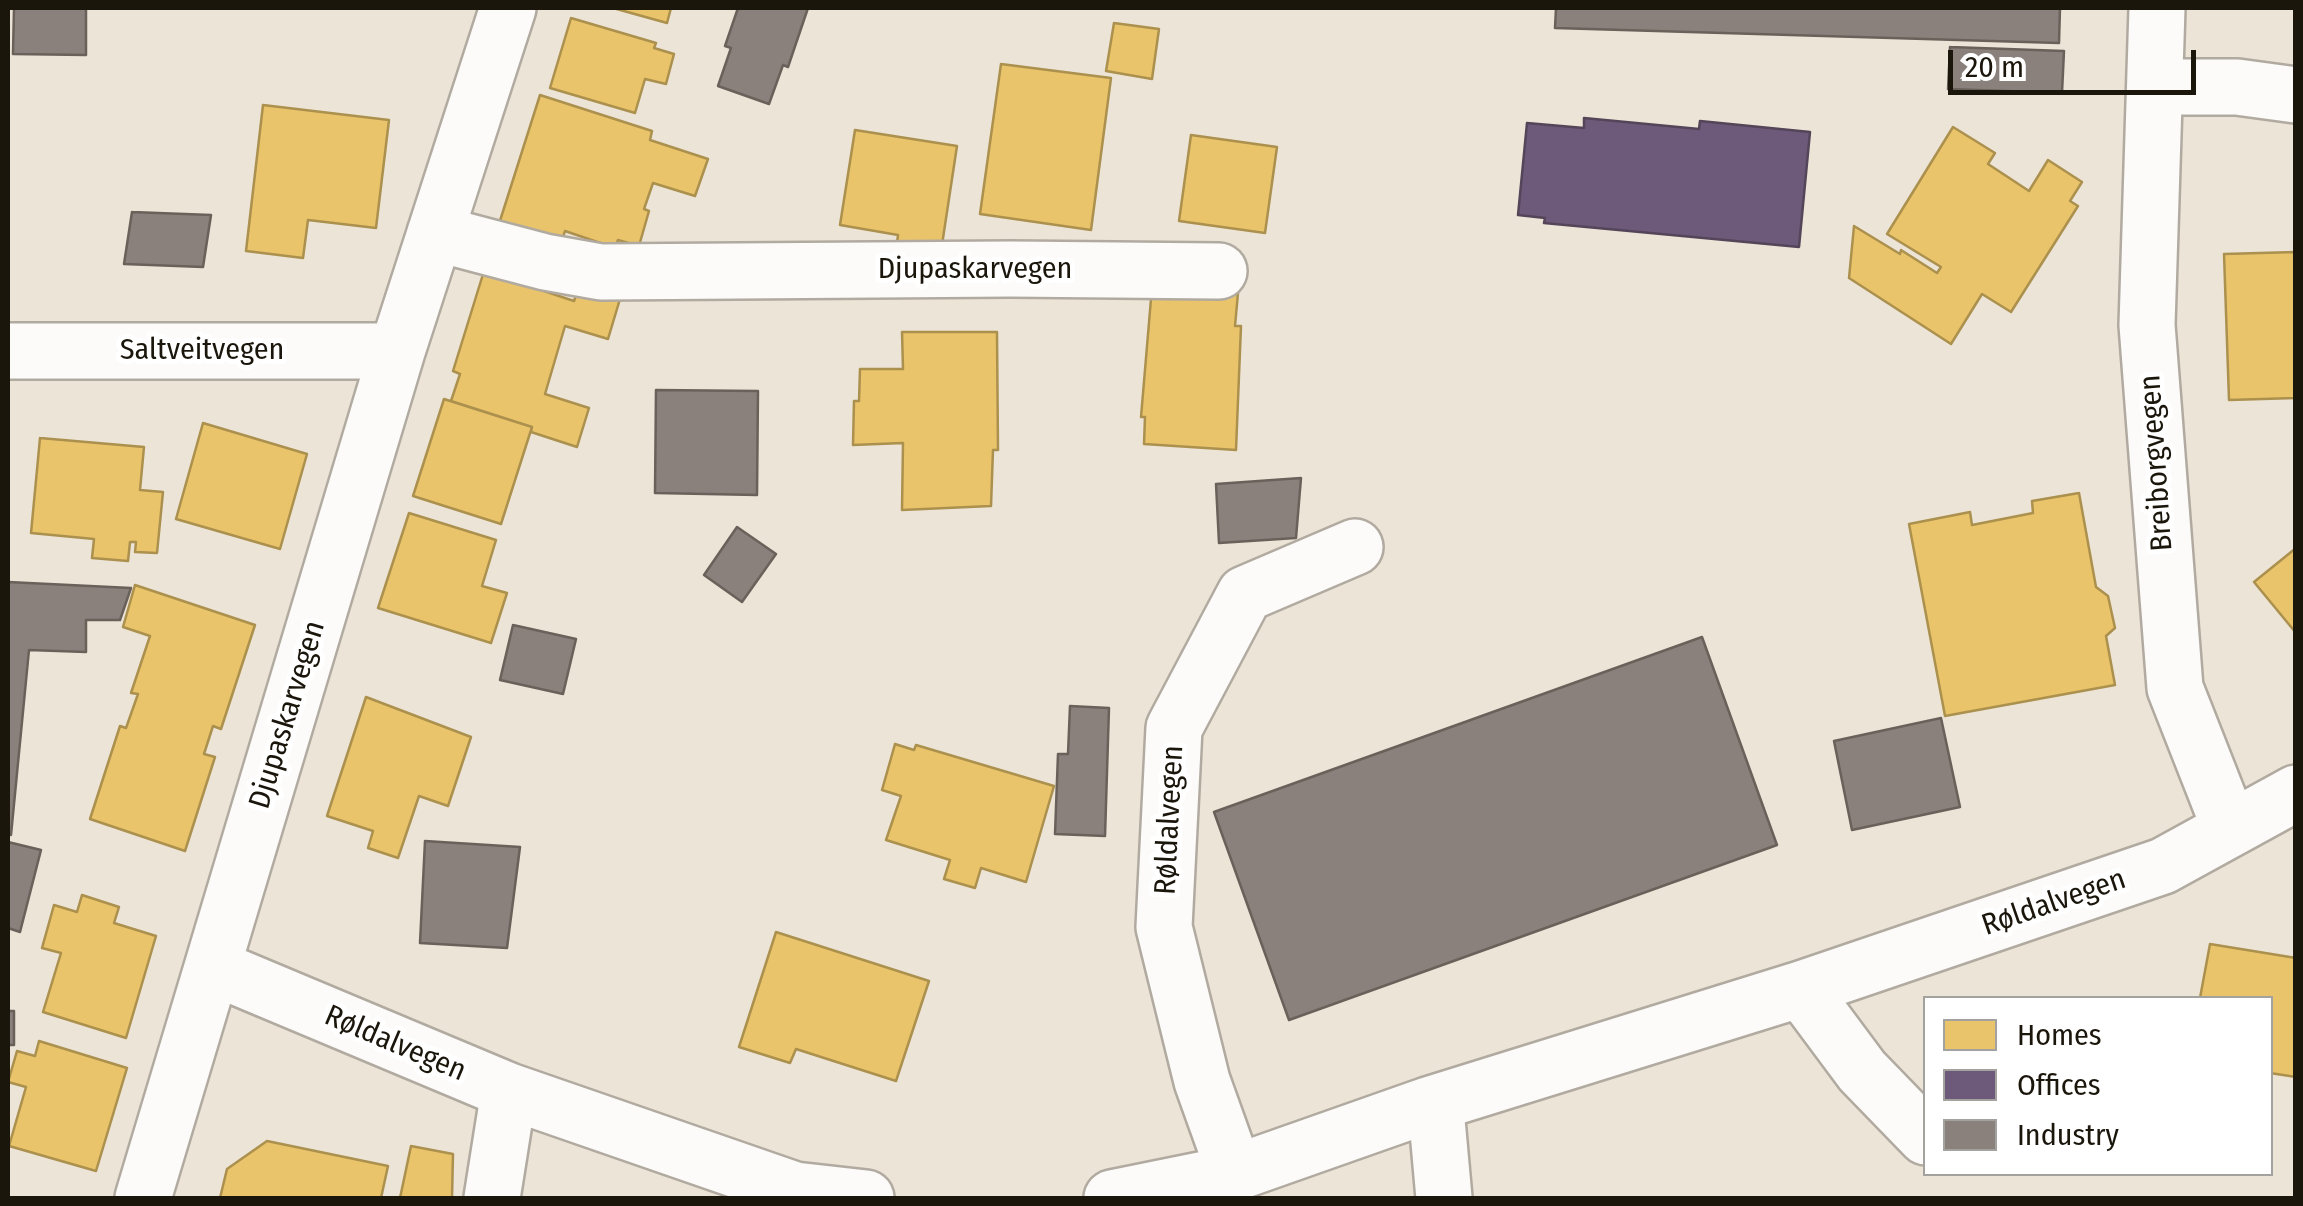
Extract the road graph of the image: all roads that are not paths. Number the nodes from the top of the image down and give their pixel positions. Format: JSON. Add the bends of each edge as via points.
{"nodes":[{"id":1,"x":508,"y":8,"type":"edge"},
{"id":2,"x":2157,"y":8,"type":"edge"},
{"id":3,"x":2156,"y":87,"type":"junction"},
{"id":4,"x":2296,"y":94,"type":"edge"},
{"id":5,"x":435,"y":233,"type":"junction"},
{"id":6,"x":1219,"y":271,"type":"dead end"},
{"id":7,"x":8,"y":351,"type":"edge"},
{"id":8,"x":397,"y":351,"type":"junction"},
{"id":9,"x":1355,"y":547,"type":"dead end"},
{"id":10,"x":2296,"y":793,"type":"edge"},
{"id":11,"x":2230,"y":828,"type":"junction"},
{"id":12,"x":213,"y":967,"type":"junction"},
{"id":13,"x":1801,"y":989,"type":"junction"},
{"id":14,"x":509,"y":1091,"type":"junction"},
{"id":15,"x":1428,"y":1105,"type":"junction"},
{"id":16,"x":1923,"y":1135,"type":"edge"},
{"id":17,"x":1234,"y":1173,"type":"junction"},
{"id":18,"x":142,"y":1198,"type":"edge"},
{"id":19,"x":492,"y":1198,"type":"edge"},
{"id":20,"x":866,"y":1198,"type":"edge"},
{"id":21,"x":1112,"y":1198,"type":"edge"},
{"id":22,"x":1444,"y":1198,"type":"edge"}],
"edges":[{"from":1,"to":5,"type":"street","name":"Djupaskarvegen"},
{"from":2,"to":3,"type":"street","name":"Breiborgvegen"},
{"from":3,"to":4,"type":"street"},
{"from":3,"to":11,"type":"street","name":"Breiborgvegen","via":[[2146,325],[2174,688]]},
{"from":5,"to":6,"type":"street","name":"Djupaskarvegen","via":[[601,272]]},
{"from":5,"to":8,"type":"street","name":"Djupaskarvegen"},
{"from":7,"to":8,"type":"street","name":"Saltveitvegen"},
{"from":8,"to":12,"type":"street","name":"Djupaskarvegen"},
{"from":9,"to":17,"type":"street","name":"Røldalvegen","via":[[1245,594],[1174,728],[1164,927],[1202,1081]]},
{"from":10,"to":11,"type":"street","name":"Røldalvegen"},
{"from":11,"to":13,"type":"street","name":"Røldalvegen","via":[[2163,866]]},
{"from":12,"to":14,"type":"street","name":"Røldalvegen"},
{"from":12,"to":18,"type":"street","name":"Djupaskarvegen"},
{"from":13,"to":15,"type":"street","name":"Røldalvegen"},
{"from":13,"to":16,"type":"street","via":[[1862,1071]]},
{"from":14,"to":19,"type":"street"},
{"from":14,"to":20,"type":"street","name":"Røldalvegen","via":[[795,1190]]},
{"from":15,"to":17,"type":"street","name":"Røldalvegen"},
{"from":15,"to":22,"type":"street","via":[[1437,1120]]},
{"from":17,"to":21,"type":"street","name":"Røldalvegen"}]}
